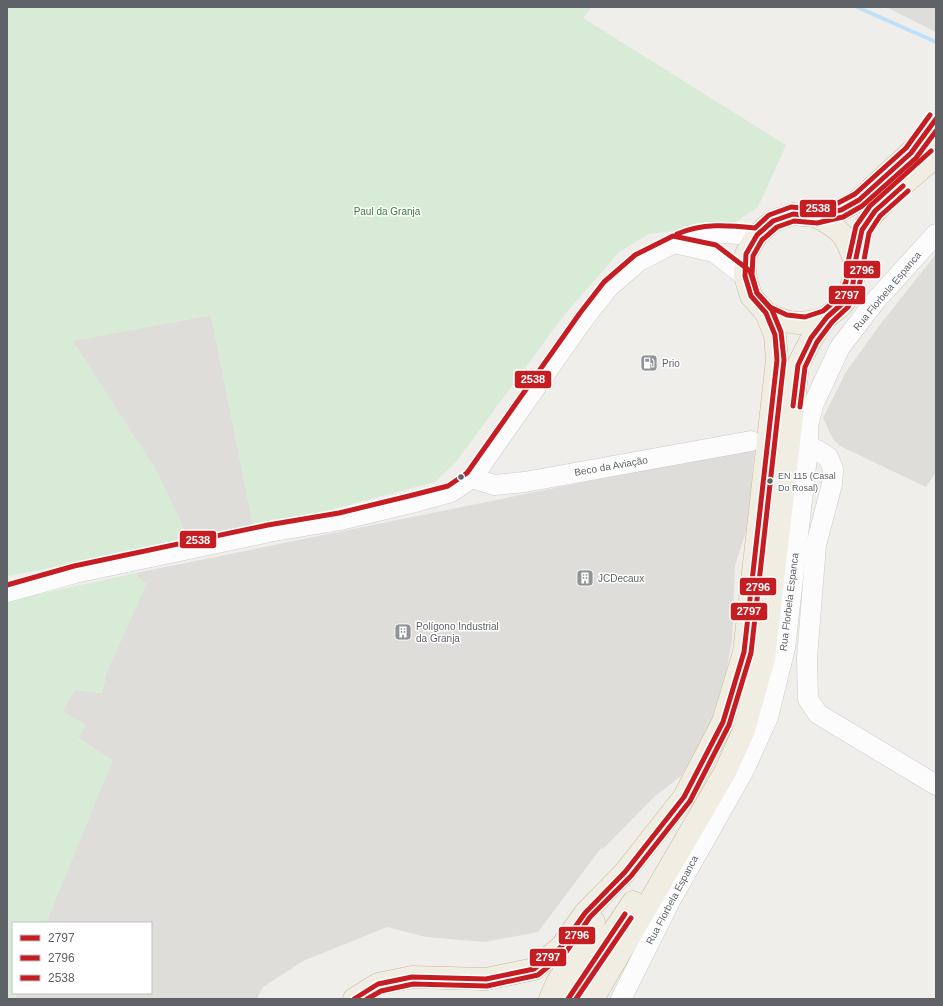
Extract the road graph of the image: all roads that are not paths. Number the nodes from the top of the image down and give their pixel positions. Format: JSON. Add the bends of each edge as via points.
{"nodes":[{"id":1,"x":936,"y":119,"type":"edge"},
{"id":2,"x":936,"y":129,"type":"edge"},
{"id":3,"x":911,"y":153,"type":"junction"},
{"id":4,"x":936,"y":156,"type":"edge"},
{"id":5,"x":815,"y":216,"type":"junction"},
{"id":6,"x":936,"y":234,"type":"edge"},
{"id":7,"x":756,"y":235,"type":"junction"},
{"id":8,"x":674,"y":243,"type":"junction"},
{"id":9,"x":855,"y":263,"type":"junction"},
{"id":10,"x":745,"y":276,"type":"junction"},
{"id":11,"x":766,"y":313,"type":"junction"},
{"id":12,"x":827,"y":317,"type":"junction"},
{"id":13,"x":751,"y":441,"type":"dead end"},
{"id":14,"x":808,"y":448,"type":"junction"},
{"id":15,"x":472,"y":478,"type":"junction"},
{"id":16,"x":7,"y":592,"type":"edge"},
{"id":17,"x":725,"y":772,"type":"junction"},
{"id":18,"x":936,"y":785,"type":"edge"},
{"id":19,"x":625,"y":872,"type":"junction"},
{"id":20,"x":354,"y":999,"type":"edge"},
{"id":21,"x":550,"y":999,"type":"edge"},
{"id":22,"x":568,"y":999,"type":"edge"},
{"id":23,"x":592,"y":999,"type":"edge"},
{"id":24,"x":621,"y":999,"type":"edge"}],
"edges":[{"from":1,"to":3,"type":"highway"},
{"from":2,"to":3,"type":"highway"},
{"from":3,"to":5,"type":"highway","via":[[859,200],[841,210]]},
{"from":4,"to":9,"type":"highway","via":[[875,211],[862,230]]},
{"from":5,"to":7,"type":"highway","via":[[793,214],[773,221]]},
{"from":5,"to":9,"type":"highway","via":[[834,225],[848,242]]},
{"from":6,"to":14,"type":"street","name":"Rua Florbela Espanca","via":[[877,299],[840,347],[814,403],[808,425]]},
{"from":7,"to":8,"type":"street","via":[[723,233],[688,236]]},
{"from":7,"to":10,"type":"highway","via":[[746,254]]},
{"from":8,"to":10,"type":"street","via":[[714,252]]},
{"from":8,"to":15,"type":"street","via":[[639,261],[608,287]]},
{"from":9,"to":12,"type":"highway","via":[[853,284],[843,303]]},
{"from":10,"to":11,"type":"highway","via":[[751,296]]},
{"from":11,"to":12,"type":"highway","via":[[785,322],[806,324]]},
{"from":11,"to":19,"type":"highway","via":[[775,335],[777,360],[744,652],[723,722],[684,797]]},
{"from":12,"to":17,"type":"highway","via":[[811,338],[798,365],[764,658],[744,730]]},
{"from":13,"to":15,"type":"street","name":"Beco da Aviação","via":[[525,482],[494,485]]},
{"from":14,"to":18,"type":"street","via":[[828,457],[833,469],[832,484],[816,545],[807,658],[808,698],[818,714]]},
{"from":14,"to":24,"type":"street","name":"Rua Florbela Espanca","via":[[785,648],[768,716],[744,770],[670,901]]},
{"from":15,"to":16,"type":"street","via":[[451,492],[411,504],[96,568]]},
{"from":17,"to":22,"type":"highway","via":[[656,868]]},
{"from":17,"to":23,"type":"highway"},
{"from":19,"to":20,"type":"highway","via":[[584,913],[561,946],[534,969],[486,979],[412,977],[378,984]]},
{"from":19,"to":21,"type":"highway","via":[[557,983]]}]}
